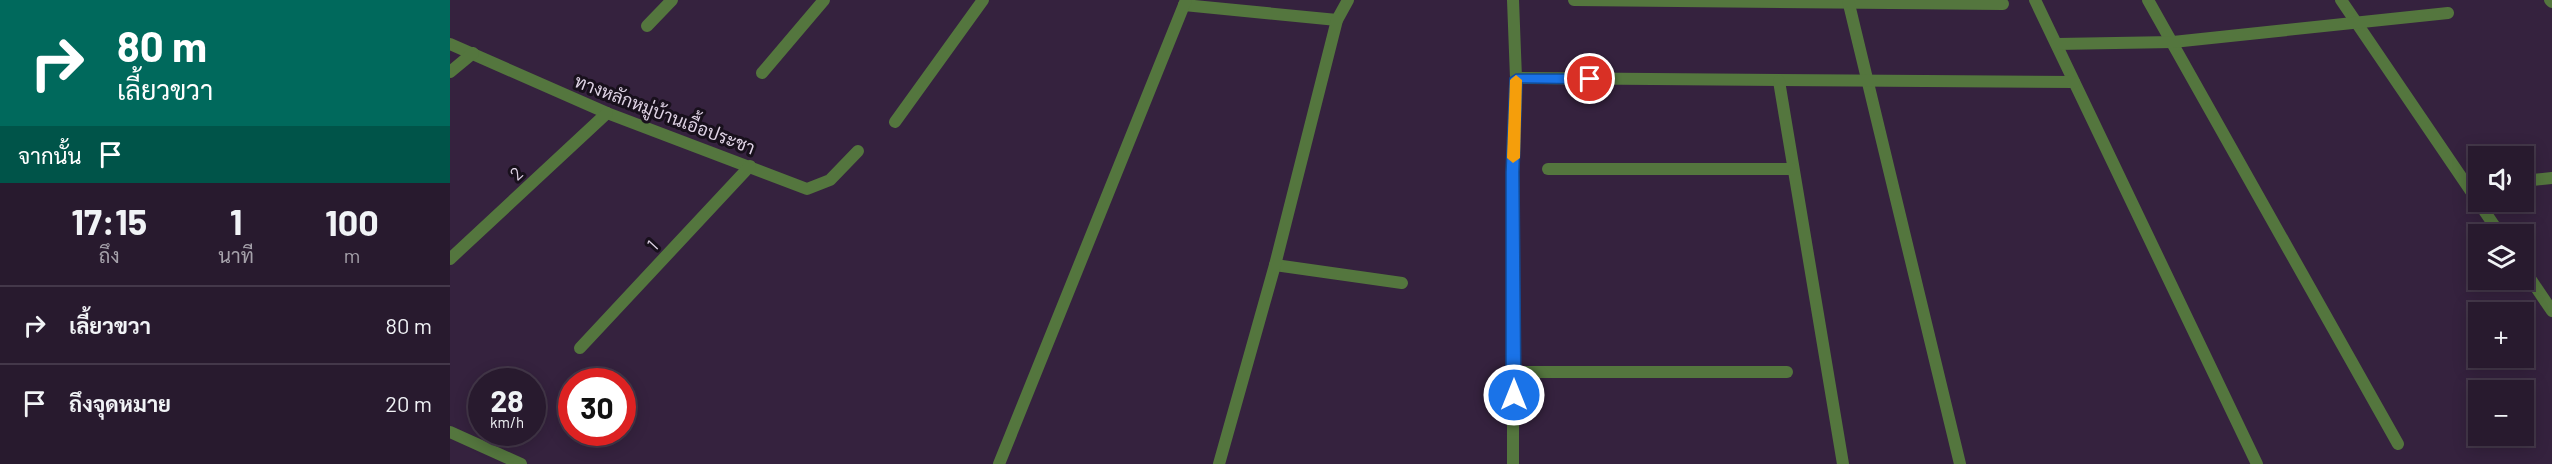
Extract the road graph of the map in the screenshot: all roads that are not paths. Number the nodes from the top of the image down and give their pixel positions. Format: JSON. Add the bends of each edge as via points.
{"nodes":[{"id":1,"x":672,"y":0,"type":"edge"},
{"id":2,"x":824,"y":0,"type":"edge"},
{"id":3,"x":982,"y":0,"type":"edge"},
{"id":4,"x":1348,"y":0,"type":"edge"},
{"id":5,"x":1513,"y":0,"type":"edge"},
{"id":6,"x":1574,"y":0,"type":"edge"},
{"id":7,"x":2035,"y":0,"type":"edge"},
{"id":8,"x":2148,"y":0,"type":"edge"},
{"id":9,"x":2341,"y":0,"type":"edge"},
{"id":10,"x":1639,"y":1,"type":"edge"},
{"id":11,"x":1738,"y":1,"type":"edge"},
{"id":12,"x":1848,"y":2,"type":"edge"},
{"id":13,"x":1185,"y":3,"type":"edge"},
{"id":14,"x":2003,"y":4,"type":"dead end"},
{"id":15,"x":2448,"y":13,"type":"dead end"},
{"id":16,"x":1337,"y":20,"type":"junction"},
{"id":17,"x":2356,"y":22,"type":"junction"},
{"id":18,"x":647,"y":26,"type":"dead end"},
{"id":19,"x":2173,"y":42,"type":"junction"},
{"id":20,"x":450,"y":44,"type":"edge"},
{"id":21,"x":2057,"y":44,"type":"junction"},
{"id":22,"x":473,"y":53,"type":"junction"},
{"id":23,"x":450,"y":72,"type":"edge"},
{"id":24,"x":762,"y":73,"type":"dead end"},
{"id":25,"x":1516,"y":78,"type":"junction"},
{"id":26,"x":1866,"y":80,"type":"junction"},
{"id":27,"x":1779,"y":81,"type":"junction"},
{"id":28,"x":2074,"y":82,"type":"junction"},
{"id":29,"x":607,"y":113,"type":"junction"},
{"id":30,"x":894,"y":122,"type":"dead end"},
{"id":31,"x":858,"y":151,"type":"dead end"},
{"id":32,"x":750,"y":166,"type":"junction"},
{"id":33,"x":1548,"y":169,"type":"dead end"},
{"id":34,"x":1792,"y":169,"type":"junction"},
{"id":35,"x":2552,"y":178,"type":"edge"},
{"id":36,"x":2468,"y":180,"type":"edge"},
{"id":37,"x":2534,"y":180,"type":"edge"},
{"id":38,"x":450,"y":259,"type":"edge"},
{"id":39,"x":1275,"y":265,"type":"junction"},
{"id":40,"x":1402,"y":283,"type":"dead end"},
{"id":41,"x":2534,"y":284,"type":"edge"},
{"id":42,"x":2552,"y":311,"type":"edge"},
{"id":43,"x":580,"y":348,"type":"dead end"},
{"id":44,"x":1514,"y":372,"type":"junction"},
{"id":45,"x":1787,"y":372,"type":"dead end"},
{"id":46,"x":450,"y":432,"type":"edge"},
{"id":47,"x":2398,"y":444,"type":"dead end"},
{"id":48,"x":521,"y":464,"type":"edge"},
{"id":49,"x":999,"y":464,"type":"edge"},
{"id":50,"x":1219,"y":464,"type":"edge"},
{"id":51,"x":1513,"y":464,"type":"edge"},
{"id":52,"x":1843,"y":464,"type":"edge"},
{"id":53,"x":1960,"y":464,"type":"edge"},
{"id":54,"x":2257,"y":464,"type":"edge"}],
"edges":[{"from":1,"to":18,"type":"street"},
{"from":2,"to":24,"type":"street"},
{"from":3,"to":30,"type":"street"},
{"from":4,"to":16,"type":"street"},
{"from":5,"to":25,"type":"street"},
{"from":6,"to":10,"type":"street"},
{"from":7,"to":21,"type":"street"},
{"from":8,"to":19,"type":"street"},
{"from":9,"to":17,"type":"street"},
{"from":10,"to":11,"type":"street"},
{"from":11,"to":12,"type":"street"},
{"from":12,"to":14,"type":"street"},
{"from":12,"to":26,"type":"street"},
{"from":13,"to":16,"type":"street"},
{"from":13,"to":49,"type":"street"},
{"from":15,"to":17,"type":"street"},
{"from":16,"to":39,"type":"street"},
{"from":17,"to":19,"type":"street"},
{"from":17,"to":36,"type":"street"},
{"from":19,"to":21,"type":"street"},
{"from":19,"to":47,"type":"street"},
{"from":20,"to":22,"type":"street","name":"ทางหลักหมู่บ้านเอื้อประชา"},
{"from":21,"to":28,"type":"street"},
{"from":22,"to":23,"type":"street"},
{"from":22,"to":29,"type":"street","name":"ทางหลักหมู่บ้านเอื้อประชา"},
{"from":25,"to":27,"type":"street"},
{"from":25,"to":44,"type":"street"},
{"from":26,"to":27,"type":"street"},
{"from":26,"to":28,"type":"street"},
{"from":26,"to":53,"type":"street"},
{"from":27,"to":34,"type":"street"},
{"from":28,"to":54,"type":"street"},
{"from":29,"to":32,"type":"street","name":"ทางหลักหมู่บ้านเอื้อประชา"},
{"from":29,"to":38,"type":"street","name":"2"},
{"from":31,"to":32,"type":"street","name":"ทางหลักหมู่บ้านเอื้อประชา","via":[[834,178],[823,186],[807,189]]},
{"from":32,"to":43,"type":"street","name":"1"},
{"from":33,"to":34,"type":"street"},
{"from":34,"to":52,"type":"street"},
{"from":35,"to":37,"type":"street"},
{"from":39,"to":40,"type":"street"},
{"from":39,"to":50,"type":"street"},
{"from":41,"to":42,"type":"street"},
{"from":44,"to":45,"type":"street"},
{"from":44,"to":51,"type":"street"},
{"from":46,"to":48,"type":"street"}]}
